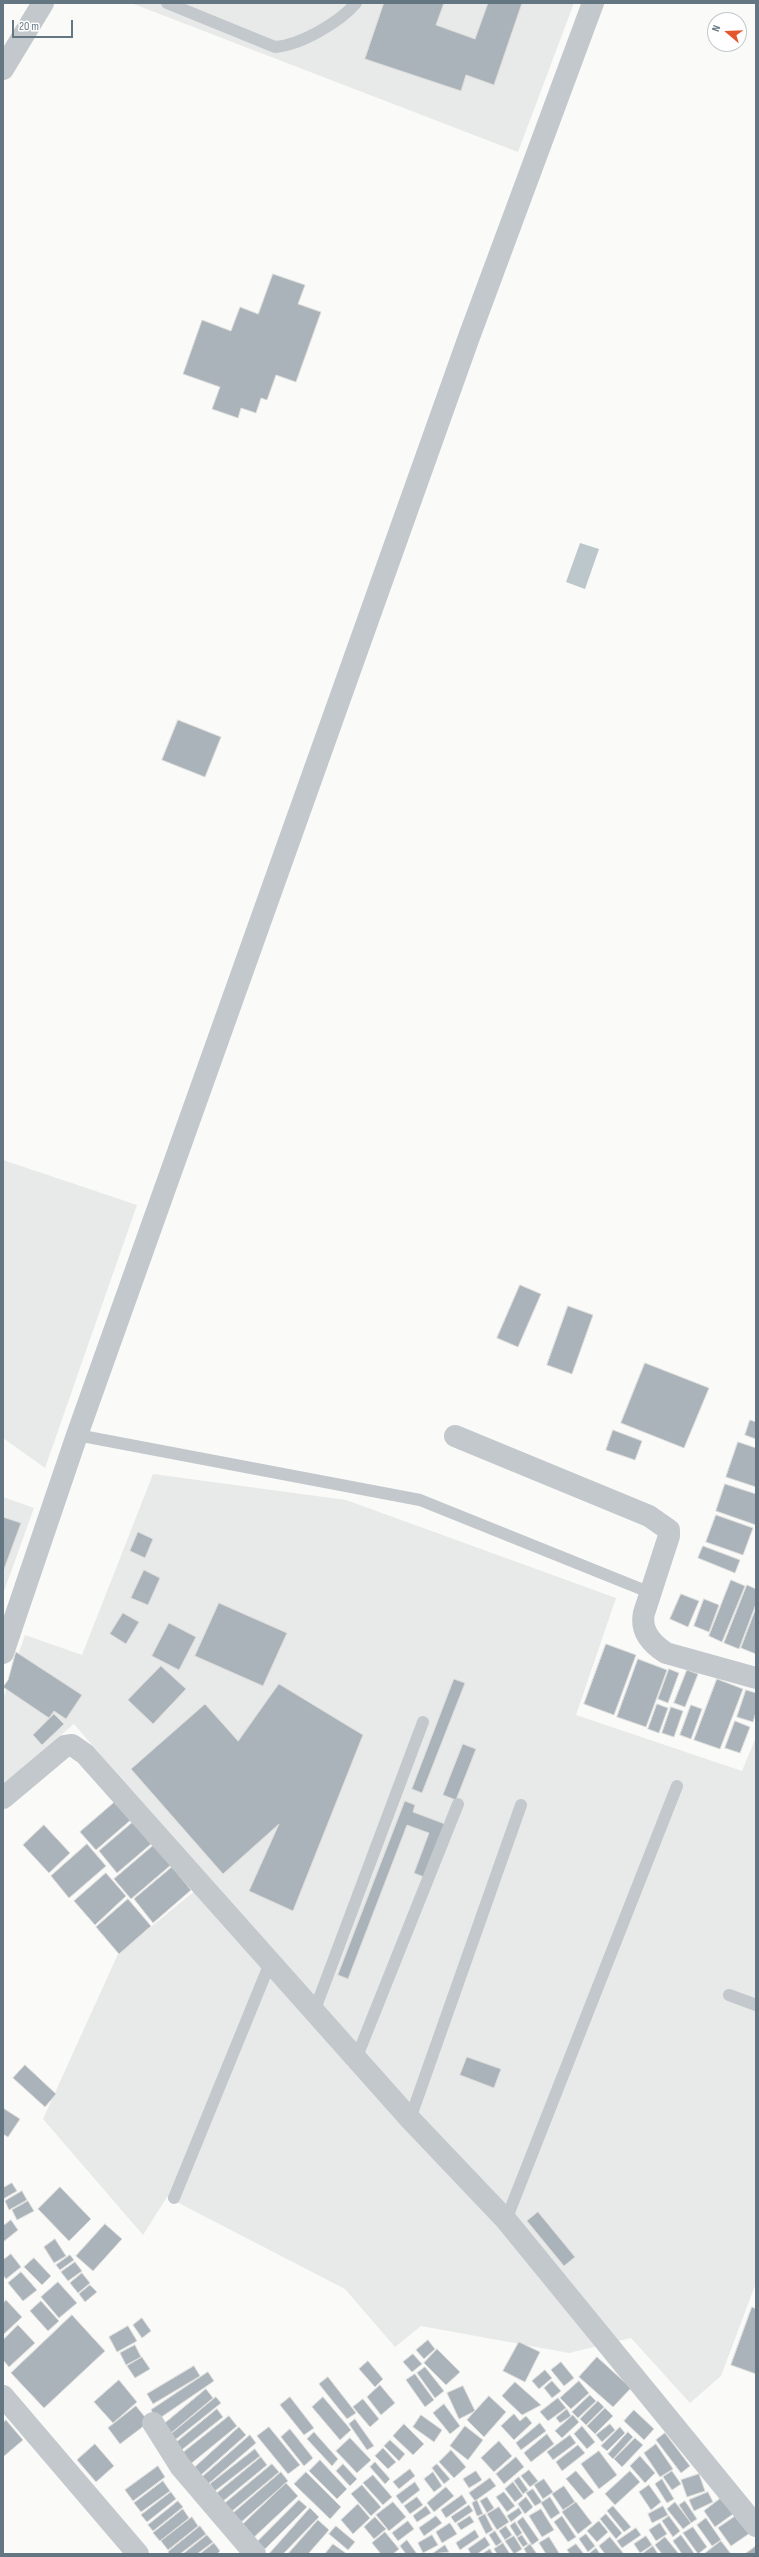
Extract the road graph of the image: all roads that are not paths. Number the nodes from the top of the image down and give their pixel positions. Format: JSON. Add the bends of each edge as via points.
{"nodes":[{"id":1,"x":43,"y":3,"type":"edge"},
{"id":2,"x":167,"y":3,"type":"edge"},
{"id":3,"x":356,"y":3,"type":"edge"},
{"id":4,"x":593,"y":3,"type":"edge"},
{"id":5,"x":3,"y":69,"type":"edge"},
{"id":6,"x":77,"y":1436,"type":"junction"},
{"id":7,"x":455,"y":1436,"type":"dead end"},
{"id":8,"x":651,"y":1593,"type":"junction"},
{"id":9,"x":3,"y":1653,"type":"edge"},
{"id":10,"x":756,"y":1678,"type":"edge"},
{"id":11,"x":423,"y":1722,"type":"dead end"},
{"id":12,"x":677,"y":1786,"type":"dead end"},
{"id":13,"x":3,"y":1798,"type":"edge"},
{"id":14,"x":458,"y":1804,"type":"dead end"},
{"id":15,"x":521,"y":1805,"type":"dead end"},
{"id":16,"x":270,"y":1963,"type":"junction"},
{"id":17,"x":729,"y":1995,"type":"dead end"},
{"id":18,"x":756,"y":2005,"type":"edge"},
{"id":19,"x":314,"y":2012,"type":"junction"},
{"id":20,"x":356,"y":2059,"type":"junction"},
{"id":21,"x":410,"y":2119,"type":"junction"},
{"id":22,"x":174,"y":2198,"type":"dead end"},
{"id":23,"x":506,"y":2220,"type":"junction"},
{"id":24,"x":3,"y":2396,"type":"edge"},
{"id":25,"x":153,"y":2423,"type":"dead end"},
{"id":26,"x":756,"y":2526,"type":"edge"},
{"id":27,"x":138,"y":2554,"type":"edge"},
{"id":28,"x":255,"y":2554,"type":"edge"}],
"edges":[{"from":1,"to":5,"type":"street"},
{"from":2,"to":3,"type":"lane","via":[[264,44],[286,46],[338,20]]},
{"from":4,"to":6,"type":"street","via":[[469,337]]},
{"from":6,"to":8,"type":"lane","via":[[420,1500]]},
{"from":6,"to":9,"type":"street"},
{"from":7,"to":8,"type":"street","via":[[649,1516],[664,1525],[669,1530],[669,1536]]},
{"from":8,"to":10,"type":"street","via":[[643,1624],[650,1638],[660,1649],[678,1657]]},
{"from":11,"to":19,"type":"lane"},
{"from":12,"to":23,"type":"lane"},
{"from":13,"to":16,"type":"street","via":[[58,1750],[65,1746],[78,1748]]},
{"from":14,"to":20,"type":"lane"},
{"from":15,"to":21,"type":"lane"},
{"from":16,"to":19,"type":"street"},
{"from":16,"to":22,"type":"lane"},
{"from":17,"to":18,"type":"lane"},
{"from":19,"to":20,"type":"street"},
{"from":20,"to":21,"type":"street"},
{"from":21,"to":23,"type":"street"},
{"from":23,"to":26,"type":"street"},
{"from":24,"to":27,"type":"street"},
{"from":25,"to":28,"type":"street","via":[[180,2466]]}]}
